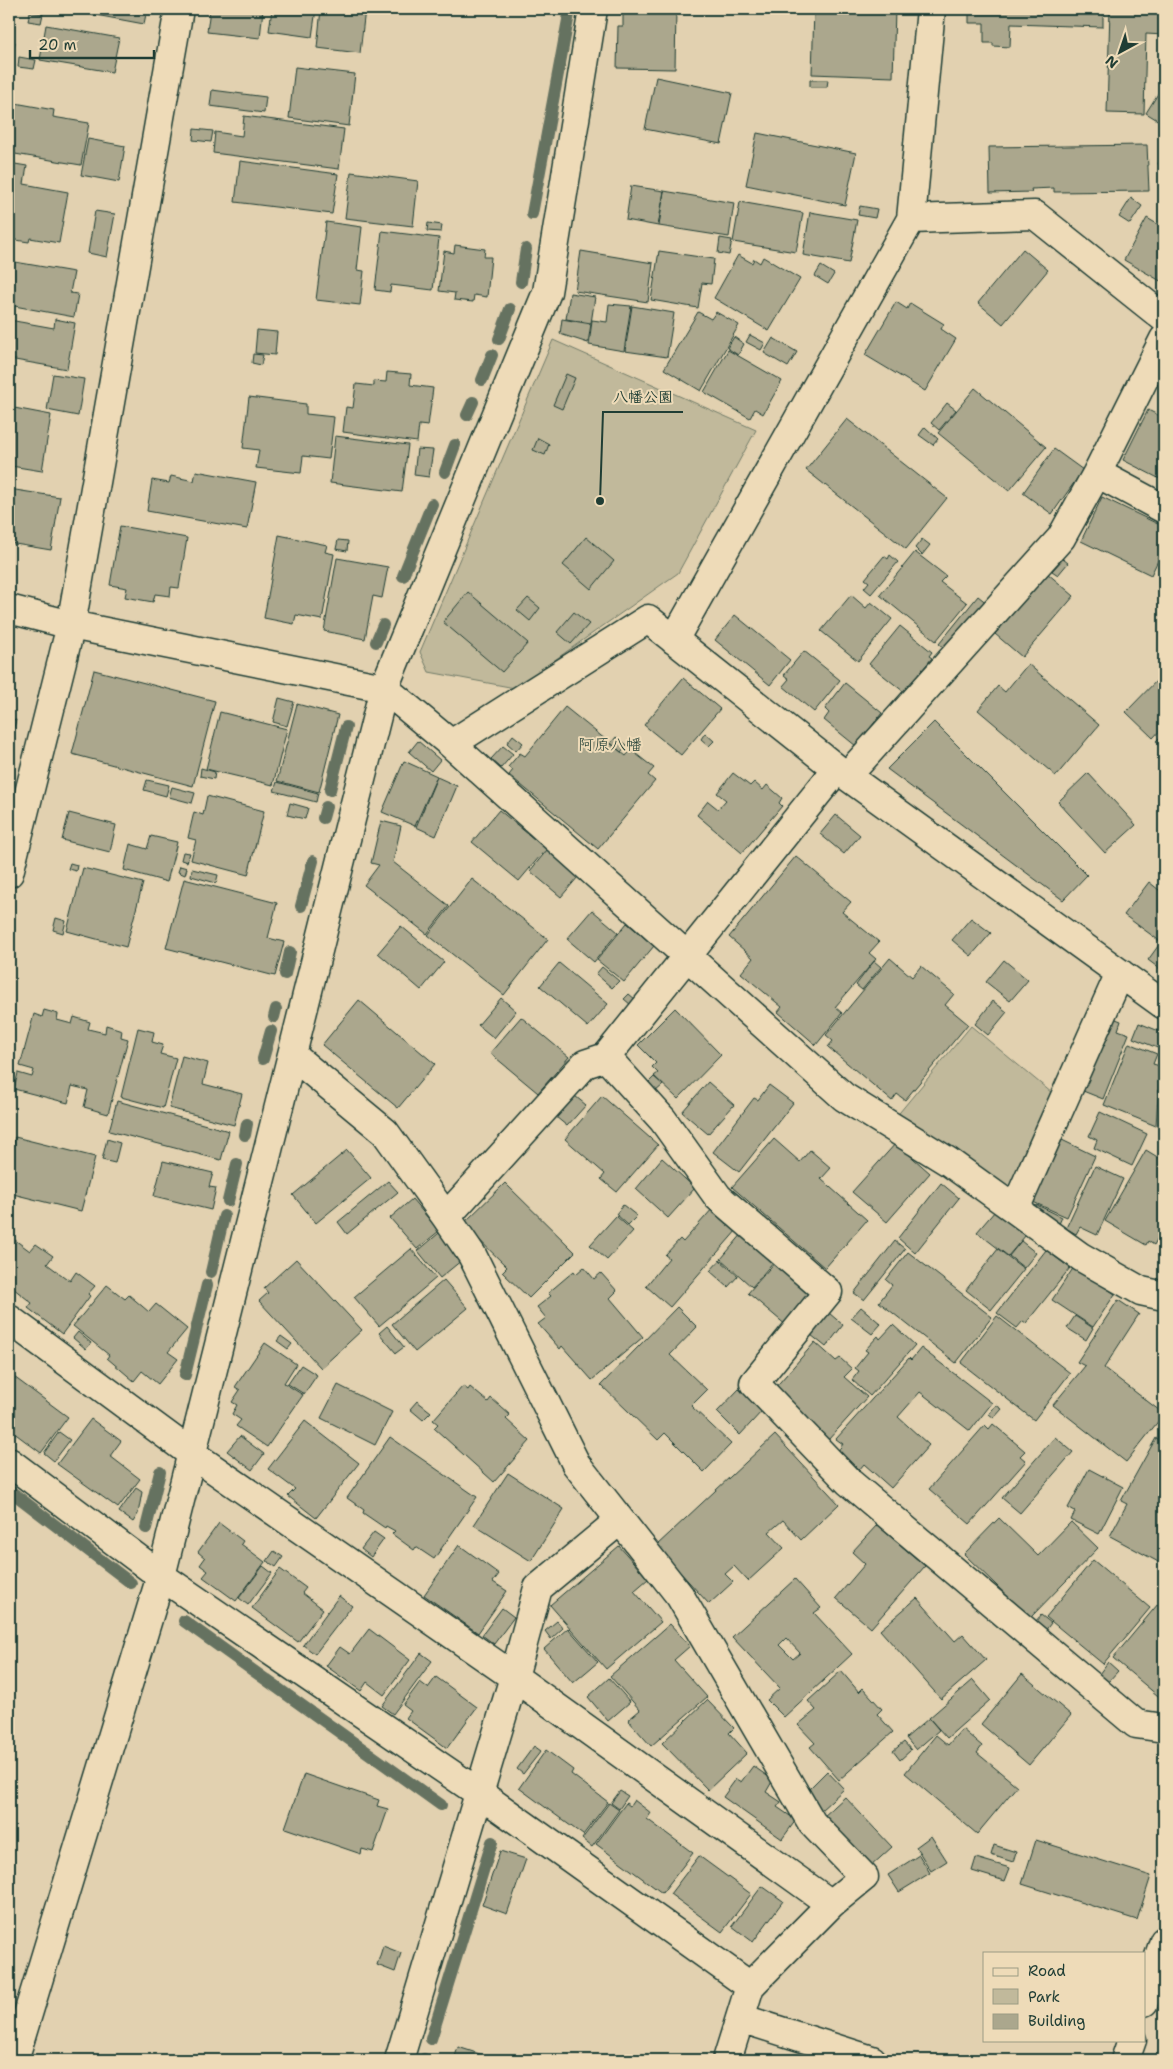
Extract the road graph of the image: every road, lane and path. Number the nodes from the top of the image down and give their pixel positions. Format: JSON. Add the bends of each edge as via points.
{"nodes":[{"id":1,"x":179,"y":9,"type":"edge"},
{"id":2,"x":593,"y":9,"type":"edge"},
{"id":3,"x":931,"y":9,"type":"edge"},
{"id":4,"x":911,"y":219,"type":"junction"},
{"id":5,"x":1164,"y":318,"type":"edge"},
{"id":6,"x":1164,"y":339,"type":"edge"},
{"id":7,"x":1097,"y":472,"type":"junction"},
{"id":8,"x":1164,"y":509,"type":"edge"},
{"id":9,"x":9,"y":609,"type":"edge"},
{"id":10,"x":71,"y":625,"type":"junction"},
{"id":11,"x":674,"y":640,"type":"junction"},
{"id":12,"x":384,"y":688,"type":"junction"},
{"id":13,"x":451,"y":744,"type":"junction"},
{"id":14,"x":842,"y":773,"type":"junction"},
{"id":15,"x":9,"y":873,"type":"edge"},
{"id":16,"x":686,"y":956,"type":"junction"},
{"id":17,"x":1120,"y":973,"type":"junction"},
{"id":18,"x":1164,"y":1005,"type":"edge"},
{"id":19,"x":292,"y":1055,"type":"junction"},
{"id":20,"x":606,"y":1057,"type":"junction"},
{"id":21,"x":1015,"y":1209,"type":"junction"},
{"id":22,"x":446,"y":1217,"type":"junction"},
{"id":23,"x":1164,"y":1296,"type":"edge"},
{"id":24,"x":9,"y":1319,"type":"edge"},
{"id":25,"x":192,"y":1454,"type":"junction"},
{"id":26,"x":9,"y":1462,"type":"edge"},
{"id":27,"x":620,"y":1520,"type":"junction"},
{"id":28,"x":161,"y":1576,"type":"junction"},
{"id":29,"x":514,"y":1677,"type":"junction"},
{"id":30,"x":1164,"y":1728,"type":"edge"},
{"id":31,"x":479,"y":1793,"type":"junction"},
{"id":32,"x":831,"y":1904,"type":"junction"},
{"id":33,"x":1164,"y":1941,"type":"edge"},
{"id":34,"x":750,"y":1986,"type":"junction"},
{"id":35,"x":1146,"y":1996,"type":"edge"},
{"id":36,"x":740,"y":2018,"type":"junction"},
{"id":37,"x":1131,"y":2042,"type":"edge"},
{"id":38,"x":14,"y":2060,"type":"edge"},
{"id":39,"x":399,"y":2060,"type":"edge"},
{"id":40,"x":726,"y":2060,"type":"edge"},
{"id":41,"x":872,"y":2060,"type":"edge"},
{"id":42,"x":1126,"y":2060,"type":"edge"}],
"edges":[{"from":1,"to":10,"type":"street"},
{"from":2,"to":12,"type":"street","via":[[547,292]]},
{"from":3,"to":4,"type":"street"},
{"from":4,"to":5,"type":"street","via":[[1035,215]]},
{"from":4,"to":11,"type":"street"},
{"from":6,"to":7,"type":"street"},
{"from":7,"to":8,"type":"street"},
{"from":7,"to":14,"type":"street","via":[[1061,538]]},
{"from":9,"to":10,"type":"street"},
{"from":10,"to":12,"type":"street"},
{"from":10,"to":15,"type":"street"},
{"from":11,"to":13,"type":"street","via":[[648,619]]},
{"from":11,"to":14,"type":"street"},
{"from":12,"to":13,"type":"street"},
{"from":12,"to":19,"type":"street"},
{"from":13,"to":16,"type":"street"},
{"from":14,"to":16,"type":"street"},
{"from":14,"to":17,"type":"street"},
{"from":16,"to":20,"type":"street"},
{"from":16,"to":21,"type":"street","via":[[844,1097],[949,1162]]},
{"from":17,"to":18,"type":"street"},
{"from":17,"to":21,"type":"street"},
{"from":19,"to":22,"type":"street","via":[[384,1132]]},
{"from":19,"to":25,"type":"street"},
{"from":20,"to":22,"type":"street","via":[[585,1064]]},
{"from":20,"to":30,"type":"street","via":[[663,1120],[718,1197],[828,1292],[754,1384],[849,1482],[1136,1724]]},
{"from":21,"to":23,"type":"street","via":[[1090,1262],[1141,1291]]},
{"from":22,"to":27,"type":"street","via":[[472,1255],[576,1464]]},
{"from":24,"to":25,"type":"street"},
{"from":25,"to":28,"type":"street"},
{"from":25,"to":29,"type":"street"},
{"from":26,"to":28,"type":"street"},
{"from":27,"to":29,"type":"street","via":[[538,1588]]},
{"from":27,"to":32,"type":"street","via":[[680,1596],[812,1823],[864,1876]]},
{"from":28,"to":31,"type":"street"},
{"from":28,"to":38,"type":"street"},
{"from":29,"to":31,"type":"street"},
{"from":29,"to":32,"type":"street"},
{"from":31,"to":34,"type":"street"},
{"from":31,"to":39,"type":"street"},
{"from":32,"to":34,"type":"street"},
{"from":33,"to":35,"type":"street"},
{"from":34,"to":36,"type":"street"},
{"from":36,"to":40,"type":"street"},
{"from":36,"to":41,"type":"street"},
{"from":37,"to":42,"type":"street"}]}
